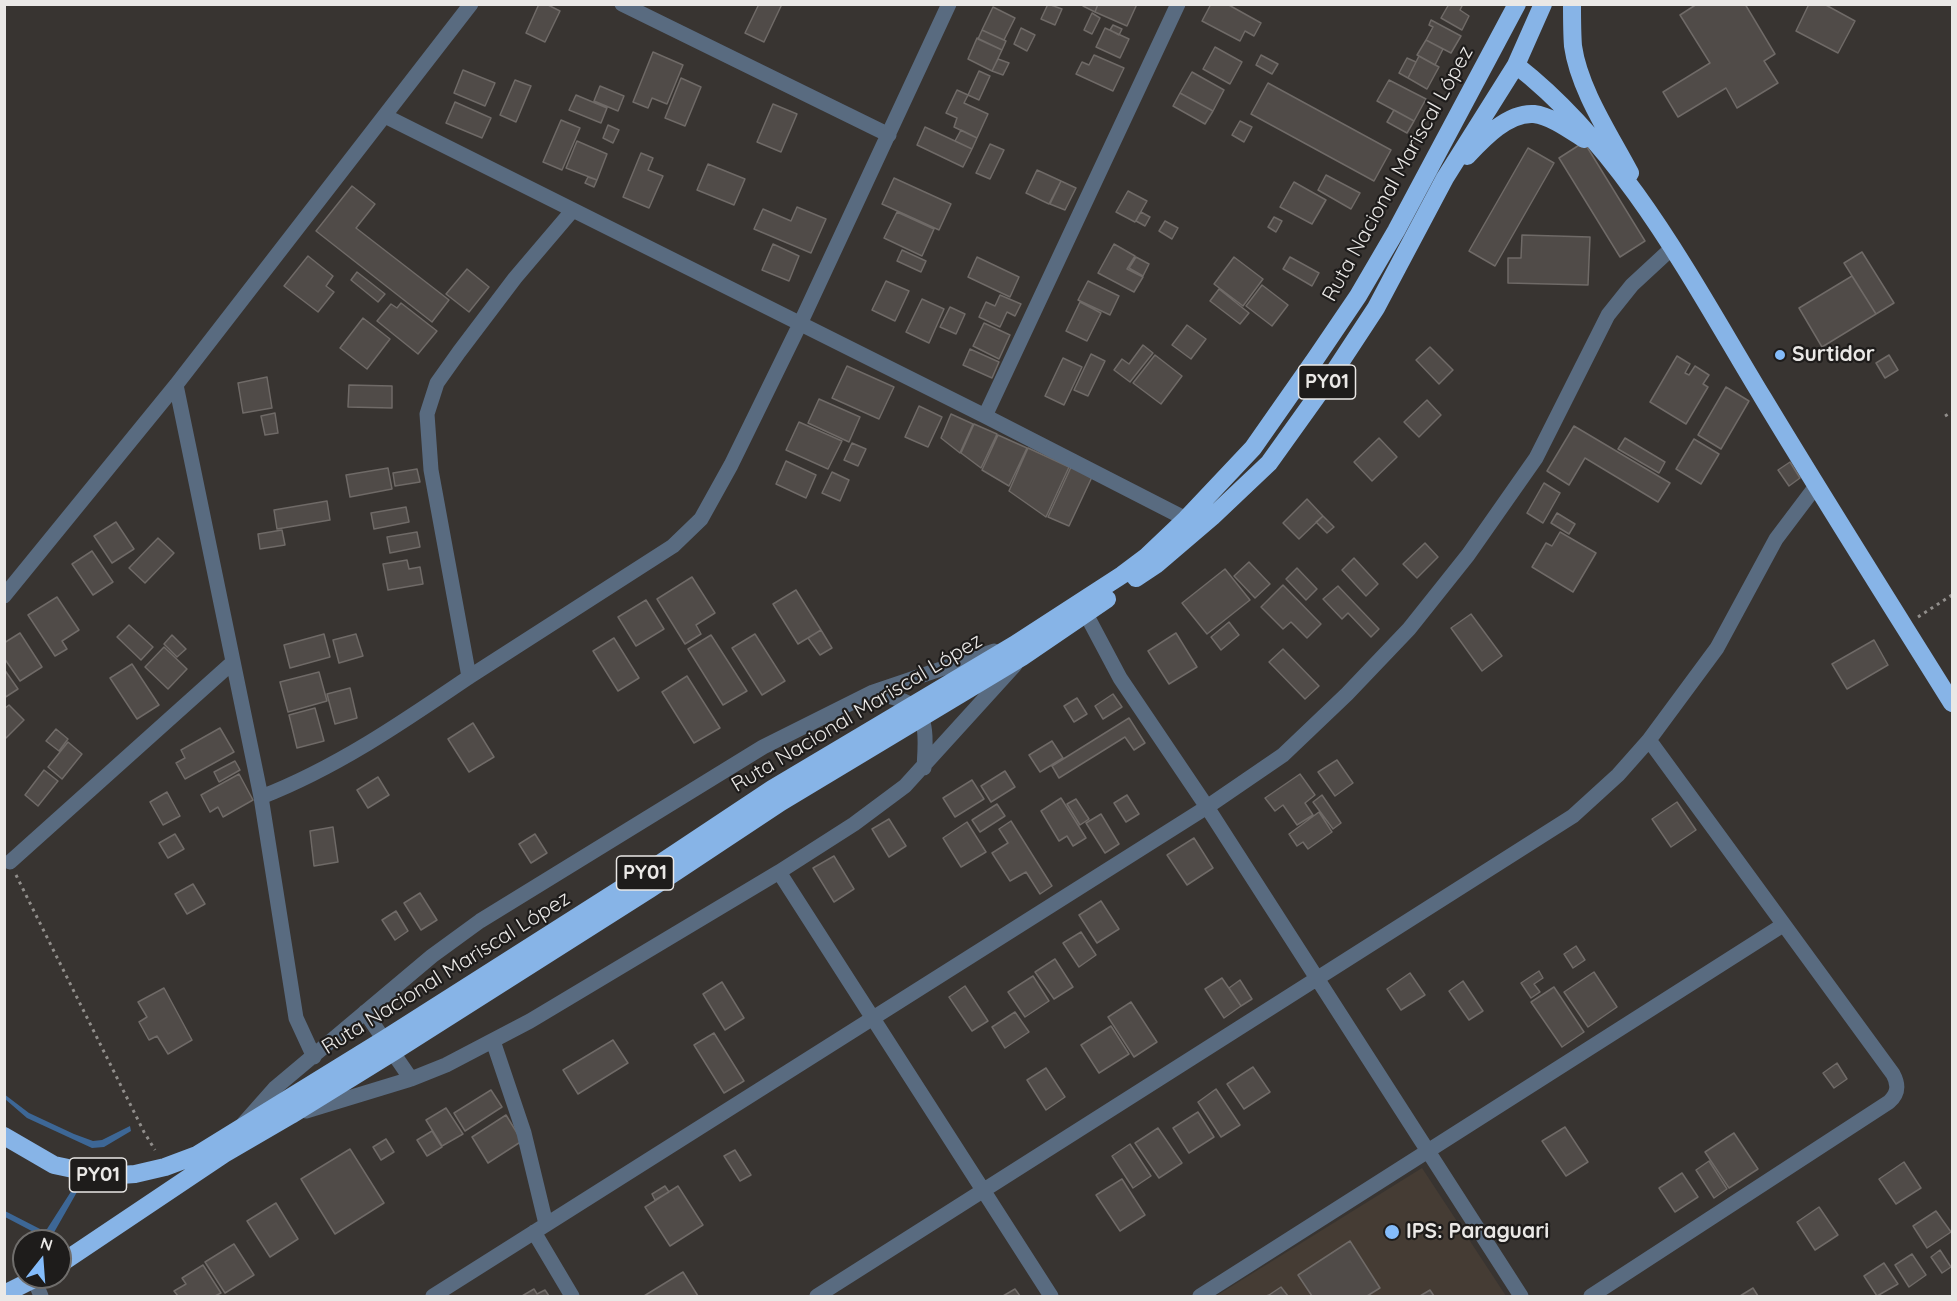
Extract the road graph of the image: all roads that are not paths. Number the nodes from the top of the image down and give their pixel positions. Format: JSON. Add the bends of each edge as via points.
{"nodes":[{"id":1,"x":471,"y":4,"type":"edge"},
{"id":2,"x":622,"y":4,"type":"edge"},
{"id":3,"x":949,"y":4,"type":"edge"},
{"id":4,"x":1178,"y":4,"type":"edge"},
{"id":5,"x":1517,"y":4,"type":"edge"},
{"id":6,"x":1532,"y":4,"type":"edge"},
{"id":7,"x":1543,"y":4,"type":"edge"},
{"id":8,"x":1572,"y":4,"type":"edge"},
{"id":9,"x":1515,"y":64,"type":"junction"},
{"id":10,"x":1460,"y":109,"type":"junction"},
{"id":11,"x":385,"y":116,"type":"junction"},
{"id":12,"x":888,"y":135,"type":"junction"},
{"id":13,"x":1599,"y":148,"type":"junction"},
{"id":14,"x":1445,"y":178,"type":"junction"},
{"id":15,"x":572,"y":211,"type":"junction"},
{"id":16,"x":1650,"y":212,"type":"junction"},
{"id":17,"x":1672,"y":248,"type":"junction"},
{"id":18,"x":800,"y":324,"type":"junction"},
{"id":19,"x":176,"y":385,"type":"junction"},
{"id":20,"x":985,"y":416,"type":"junction"},
{"id":21,"x":1816,"y":486,"type":"junction"},
{"id":22,"x":1186,"y":519,"type":"junction"},
{"id":23,"x":4,"y":596,"type":"edge"},
{"id":24,"x":1086,"y":614,"type":"junction"},
{"id":25,"x":1018,"y":651,"type":"junction"},
{"id":26,"x":233,"y":662,"type":"junction"},
{"id":27,"x":469,"y":677,"type":"junction"},
{"id":28,"x":873,"y":692,"type":"junction"},
{"id":29,"x":1953,"y":703,"type":"edge"},
{"id":30,"x":917,"y":710,"type":"junction"},
{"id":31,"x":1649,"y":740,"type":"junction"},
{"id":32,"x":924,"y":768,"type":"junction"},
{"id":33,"x":261,"y":797,"type":"junction"},
{"id":34,"x":1206,"y":807,"type":"junction"},
{"id":35,"x":10,"y":862,"type":"road end"},
{"id":36,"x":779,"y":872,"type":"junction"},
{"id":37,"x":1783,"y":925,"type":"junction"},
{"id":38,"x":1316,"y":980,"type":"junction"},
{"id":39,"x":365,"y":1012,"type":"junction"},
{"id":40,"x":872,"y":1019,"type":"junction"},
{"id":41,"x":493,"y":1041,"type":"junction"},
{"id":42,"x":389,"y":1046,"type":"junction"},
{"id":43,"x":314,"y":1057,"type":"junction"},
{"id":44,"x":411,"y":1078,"type":"junction"},
{"id":45,"x":291,"y":1116,"type":"junction"},
{"id":46,"x":241,"y":1127,"type":"junction"},
{"id":47,"x":4,"y":1136,"type":"edge"},
{"id":48,"x":1428,"y":1153,"type":"junction"},
{"id":49,"x":984,"y":1191,"type":"junction"},
{"id":50,"x":540,"y":1228,"type":"junction"},
{"id":51,"x":72,"y":1256,"type":"edge"},
{"id":52,"x":432,"y":1296,"type":"edge"},
{"id":53,"x":572,"y":1296,"type":"edge"},
{"id":54,"x":817,"y":1296,"type":"edge"},
{"id":55,"x":1051,"y":1296,"type":"edge"},
{"id":56,"x":1200,"y":1296,"type":"edge"},
{"id":57,"x":1521,"y":1296,"type":"edge"},
{"id":58,"x":1591,"y":1296,"type":"edge"}],
"edges":[{"from":1,"to":11,"type":"street"},
{"from":2,"to":12,"type":"street"},
{"from":3,"to":12,"type":"street"},
{"from":4,"to":20,"type":"street"},
{"from":5,"to":10,"type":"highway","name":"Ruta Nacional Mariscal López","number":"PY01"},
{"from":6,"to":9,"type":"highway"},
{"from":7,"to":9,"type":"highway","name":"Ruta Nacional Mariscal López","number":"PY01"},
{"from":8,"to":16,"type":"highway","via":[[1573,46],[1585,86]]},
{"from":9,"to":10,"type":"highway"},
{"from":9,"to":13,"type":"highway","via":[[1552,95]]},
{"from":9,"to":14,"type":"highway","name":"Ruta Nacional Mariscal López","number":"PY01"},
{"from":10,"to":22,"type":"highway","name":"Ruta Nacional Mariscal López","number":"PY01","via":[[1352,305],[1253,448]]},
{"from":11,"to":15,"type":"street"},
{"from":11,"to":19,"type":"street"},
{"from":12,"to":18,"type":"street"},
{"from":13,"to":14,"type":"highway","via":[[1533,114],[1504,122],[1491,131]]},
{"from":13,"to":16,"type":"highway"},
{"from":14,"to":24,"type":"highway","name":"Ruta Nacional Mariscal López","number":"PY01","via":[[1376,308],[1269,463],[1212,518]]},
{"from":15,"to":18,"type":"street"},
{"from":15,"to":27,"type":"street","via":[[514,278],[437,382],[427,414],[431,470]]},
{"from":16,"to":17,"type":"highway"},
{"from":17,"to":21,"type":"highway"},
{"from":17,"to":34,"type":"street","via":[[1632,285],[1608,315],[1536,458],[1468,555],[1409,629],[1283,755]]},
{"from":18,"to":20,"type":"street"},
{"from":18,"to":27,"type":"street","via":[[701,519],[673,546]]},
{"from":19,"to":23,"type":"street"},
{"from":19,"to":26,"type":"street"},
{"from":20,"to":22,"type":"street"},
{"from":21,"to":29,"type":"highway"},
{"from":21,"to":31,"type":"street","via":[[1776,539],[1717,648]]},
{"from":22,"to":25,"type":"highway","name":"Ruta Nacional Mariscal López","number":"PY01","via":[[1122,575]]},
{"from":24,"to":25,"type":"highway","name":"Ruta Nacional Mariscal López","number":"PY01"},
{"from":24,"to":34,"type":"street","via":[[1120,678]]},
{"from":25,"to":28,"type":"street"},
{"from":25,"to":30,"type":"highway","name":"Ruta Nacional Mariscal López","number":"PY01"},
{"from":25,"to":32,"type":"street"},
{"from":26,"to":33,"type":"street"},
{"from":26,"to":35,"type":"street"},
{"from":27,"to":33,"type":"street","via":[[380,737]]},
{"from":28,"to":30,"type":"street"},
{"from":28,"to":39,"type":"street","via":[[763,747],[480,921]]},
{"from":30,"to":32,"type":"street","via":[[925,748]]},
{"from":30,"to":42,"type":"highway","name":"Ruta Nacional Mariscal López","number":"PY01","via":[[650,889]]},
{"from":31,"to":37,"type":"street"},
{"from":31,"to":38,"type":"street","via":[[1618,776],[1574,816]]},
{"from":32,"to":36,"type":"street","via":[[854,824]]},
{"from":33,"to":43,"type":"street","via":[[296,1018]]},
{"from":34,"to":38,"type":"street"},
{"from":34,"to":40,"type":"street"},
{"from":36,"to":40,"type":"street"},
{"from":36,"to":41,"type":"street"},
{"from":37,"to":48,"type":"street"},
{"from":37,"to":58,"type":"street","via":[[1893,1074],[1897,1086],[1894,1098]]},
{"from":38,"to":48,"type":"street"},
{"from":38,"to":49,"type":"street"},
{"from":39,"to":42,"type":"street"},
{"from":39,"to":43,"type":"street"},
{"from":40,"to":49,"type":"street"},
{"from":40,"to":50,"type":"street"},
{"from":41,"to":44,"type":"street"},
{"from":41,"to":50,"type":"street","via":[[524,1133]]},
{"from":42,"to":44,"type":"street"},
{"from":42,"to":45,"type":"highway","name":"Ruta Nacional Mariscal López","number":"PY01"},
{"from":42,"to":46,"type":"highway","name":"Ruta Nacional Mariscal López","number":"PY01"},
{"from":43,"to":46,"type":"street","via":[[275,1088]]},
{"from":44,"to":45,"type":"street"},
{"from":45,"to":51,"type":"highway","name":"Ruta Nacional Mariscal López","number":"PY01","via":[[224,1154]]},
{"from":46,"to":47,"type":"highway","name":"Ruta Nacional Mariscal López","number":"PY01","via":[[197,1155],[165,1167],[106,1176],[54,1165]]},
{"from":48,"to":56,"type":"street"},
{"from":48,"to":57,"type":"street"},
{"from":49,"to":54,"type":"street"},
{"from":49,"to":55,"type":"street"},
{"from":50,"to":52,"type":"street"},
{"from":50,"to":53,"type":"street"}]}
